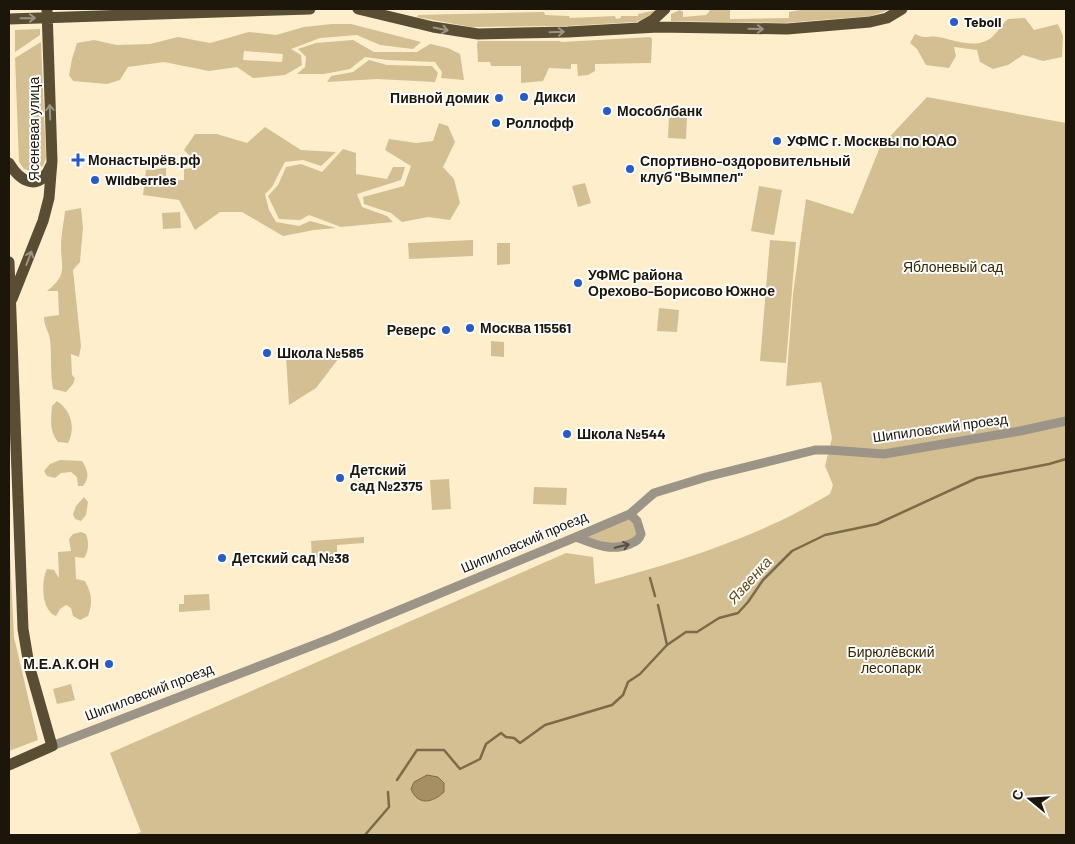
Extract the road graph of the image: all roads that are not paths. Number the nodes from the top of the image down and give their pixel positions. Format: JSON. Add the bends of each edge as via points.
{"nodes":[{"id":1,"x":310,"y":9,"type":"edge"},
{"id":2,"x":358,"y":9,"type":"edge"},
{"id":3,"x":665,"y":9,"type":"edge"},
{"id":4,"x":902,"y":9,"type":"edge"},
{"id":5,"x":48,"y":13,"type":"edge"},
{"id":6,"x":9,"y":19,"type":"edge"},
{"id":7,"x":633,"y":28,"type":"junction"},
{"id":8,"x":52,"y":160,"type":"junction"},
{"id":9,"x":9,"y":163,"type":"edge"},
{"id":10,"x":9,"y":262,"type":"edge"},
{"id":11,"x":10,"y":303,"type":"junction"},
{"id":12,"x":1066,"y":421,"type":"edge"},
{"id":13,"x":13,"y":509,"type":"edge"},
{"id":14,"x":630,"y":514,"type":"junction"},
{"id":15,"x":576,"y":537,"type":"junction"},
{"id":16,"x":52,"y":746,"type":"junction"},
{"id":17,"x":9,"y":765,"type":"edge"}],
"edges":[{"from":1,"to":5,"type":"main road"},
{"from":2,"to":7,"type":"main road","one_way":true,"via":[[434,28],[478,34]]},
{"from":3,"to":7,"type":"main road","via":[[648,23]]},
{"from":7,"to":4,"type":"main road","one_way":true,"via":[[787,29],[870,22],[887,18]]},
{"from":6,"to":5,"type":"main road","one_way":true},
{"from":8,"to":5,"type":"main road","name":"Ясеневая улица","one_way":true},
{"from":8,"to":9,"type":"main road","via":[[45,175],[31,182],[18,176]]},
{"from":11,"to":8,"type":"main road","name":"Ясеневая улица","one_way":true,"via":[[43,221]]},
{"from":10,"to":11,"type":"main road","name":"Ясеневая улица"},
{"from":11,"to":13,"type":"main road","name":"Ясеневая улица"},
{"from":12,"to":14,"type":"street","name":"Шипиловский проезд","via":[[884,454],[815,450],[654,493]]},
{"from":13,"to":16,"type":"main road","name":"Ясеневая улица","via":[[23,629],[29,665]]},
{"from":14,"to":15,"type":"street","name":"Шипиловский проезд"},
{"from":15,"to":14,"type":"street","one_way":true,"via":[[610,548],[623,547],[637,541],[641,534],[638,522]]},
{"from":15,"to":16,"type":"street","name":"Шипиловский проезд","via":[[332,638]]},
{"from":16,"to":17,"type":"main road","name":"Шипиловский проезд"}]}
